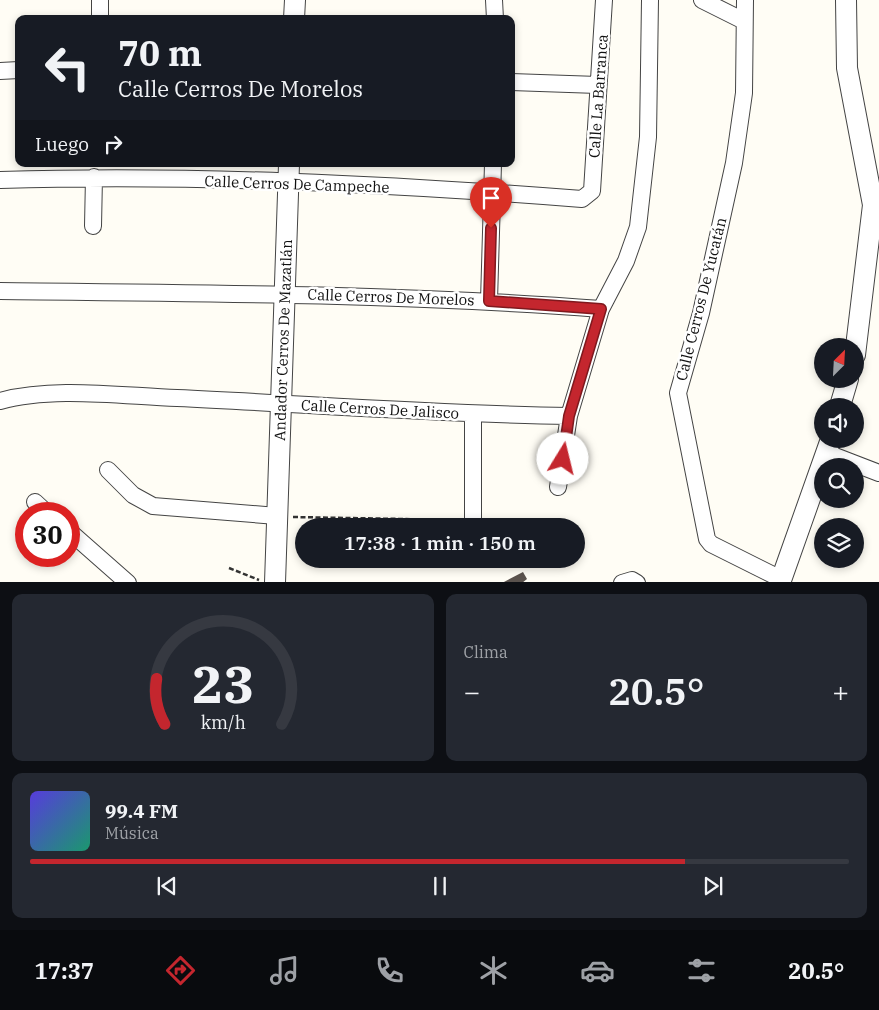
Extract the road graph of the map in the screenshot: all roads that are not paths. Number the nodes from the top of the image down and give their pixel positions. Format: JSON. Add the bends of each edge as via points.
{"nodes":[{"id":1,"x":100,"y":0,"type":"edge"},
{"id":2,"x":295,"y":0,"type":"edge"},
{"id":3,"x":494,"y":0,"type":"edge"},
{"id":4,"x":604,"y":0,"type":"edge"},
{"id":5,"x":650,"y":0,"type":"edge"},
{"id":6,"x":702,"y":0,"type":"edge"},
{"id":7,"x":745,"y":0,"type":"edge"},
{"id":8,"x":846,"y":0,"type":"edge"},
{"id":9,"x":100,"y":15,"type":"edge"},
{"id":10,"x":294,"y":15,"type":"edge"},
{"id":11,"x":495,"y":15,"type":"edge"},
{"id":12,"x":744,"y":21,"type":"junction"},
{"id":13,"x":15,"y":70,"type":"edge"},
{"id":14,"x":0,"y":71,"type":"edge"},
{"id":15,"x":515,"y":82,"type":"edge"},
{"id":16,"x":598,"y":85,"type":"junction"},
{"id":17,"x":493,"y":167,"type":"edge"},
{"id":18,"x":289,"y":173,"type":"edge"},
{"id":19,"x":94,"y":177,"type":"junction"},
{"id":20,"x":0,"y":180,"type":"edge"},
{"id":21,"x":592,"y":191,"type":"joint"},
{"id":22,"x":492,"y":192,"type":"junction"},
{"id":23,"x":93,"y":226,"type":"dead end"},
{"id":24,"x":0,"y":291,"type":"edge"},
{"id":25,"x":284,"y":294,"type":"junction"},
{"id":26,"x":489,"y":301,"type":"junction"},
{"id":27,"x":601,"y":309,"type":"junction"},
{"id":28,"x":857,"y":338,"type":"edge"},
{"id":29,"x":6,"y":399,"type":"edge"},
{"id":30,"x":280,"y":402,"type":"junction"},
{"id":31,"x":473,"y":414,"type":"junction"},
{"id":32,"x":569,"y":416,"type":"junction"},
{"id":33,"x":828,"y":448,"type":"edge"},
{"id":34,"x":833,"y":448,"type":"edge"},
{"id":35,"x":108,"y":470,"type":"dead end"},
{"id":36,"x":879,"y":473,"type":"edge"},
{"id":37,"x":558,"y":487,"type":"dead end"},
{"id":38,"x":277,"y":516,"type":"junction"},
{"id":39,"x":475,"y":518,"type":"edge"},
{"id":40,"x":80,"y":541,"type":"edge"},
{"id":41,"x":780,"y":580,"type":"edge"},
{"id":42,"x":128,"y":582,"type":"edge"},
{"id":43,"x":275,"y":582,"type":"edge"},
{"id":44,"x":622,"y":582,"type":"edge"},
{"id":45,"x":637,"y":582,"type":"edge"}],
"edges":[{"from":1,"to":9,"type":"street"},
{"from":2,"to":10,"type":"street"},
{"from":3,"to":11,"type":"street"},
{"from":4,"to":16,"type":"street","name":"Calle La Barranca"},
{"from":5,"to":27,"type":"street","via":[[648,137],[638,227],[626,261]]},
{"from":6,"to":12,"type":"street"},
{"from":7,"to":12,"type":"street"},
{"from":8,"to":28,"type":"street","via":[[846,68],[873,205]]},
{"from":12,"to":41,"type":"street","name":"Calle Cerros De Yucatán","via":[[744,93],[734,162],[701,313],[678,393],[707,539]]},
{"from":13,"to":14,"type":"street"},
{"from":15,"to":16,"type":"street"},
{"from":16,"to":21,"type":"street","name":"Calle La Barranca"},
{"from":17,"to":22,"type":"street"},
{"from":18,"to":19,"type":"street","name":"Calle Cerros De Campeche"},
{"from":18,"to":22,"type":"street","name":"Calle Cerros De Campeche"},
{"from":18,"to":25,"type":"street","name":"Andador Cerros De Mazatlán"},
{"from":19,"to":20,"type":"street","name":"Calle Cerros De Campeche"},
{"from":19,"to":23,"type":"street"},
{"from":21,"to":22,"type":"street","name":"Calle Cerros De Campeche","via":[[582,198]]},
{"from":22,"to":26,"type":"street"},
{"from":24,"to":25,"type":"street","name":"Calle Cerros De Morelos"},
{"from":25,"to":26,"type":"street","name":"Calle Cerros De Morelos"},
{"from":25,"to":30,"type":"street","name":"Andador Cerros De Mazatlán"},
{"from":26,"to":27,"type":"street","name":"Calle Cerros De Morelos"},
{"from":27,"to":32,"type":"street"},
{"from":29,"to":30,"type":"street","name":"Calle Cerros De Jalisco","via":[[44,393]]},
{"from":30,"to":31,"type":"street","name":"Calle Cerros De Jalisco"},
{"from":30,"to":38,"type":"street","name":"Andador Cerros De Mazatlán"},
{"from":31,"to":32,"type":"street","name":"Calle Cerros De Jalisco"},
{"from":31,"to":39,"type":"street"},
{"from":32,"to":37,"type":"street"},
{"from":33,"to":41,"type":"street"},
{"from":34,"to":36,"type":"street"},
{"from":35,"to":38,"type":"street","via":[[133,495],[153,506]]},
{"from":38,"to":43,"type":"street","name":"Andador Cerros De Mazatlán"},
{"from":40,"to":42,"type":"street"},
{"from":44,"to":45,"type":"street"}]}
